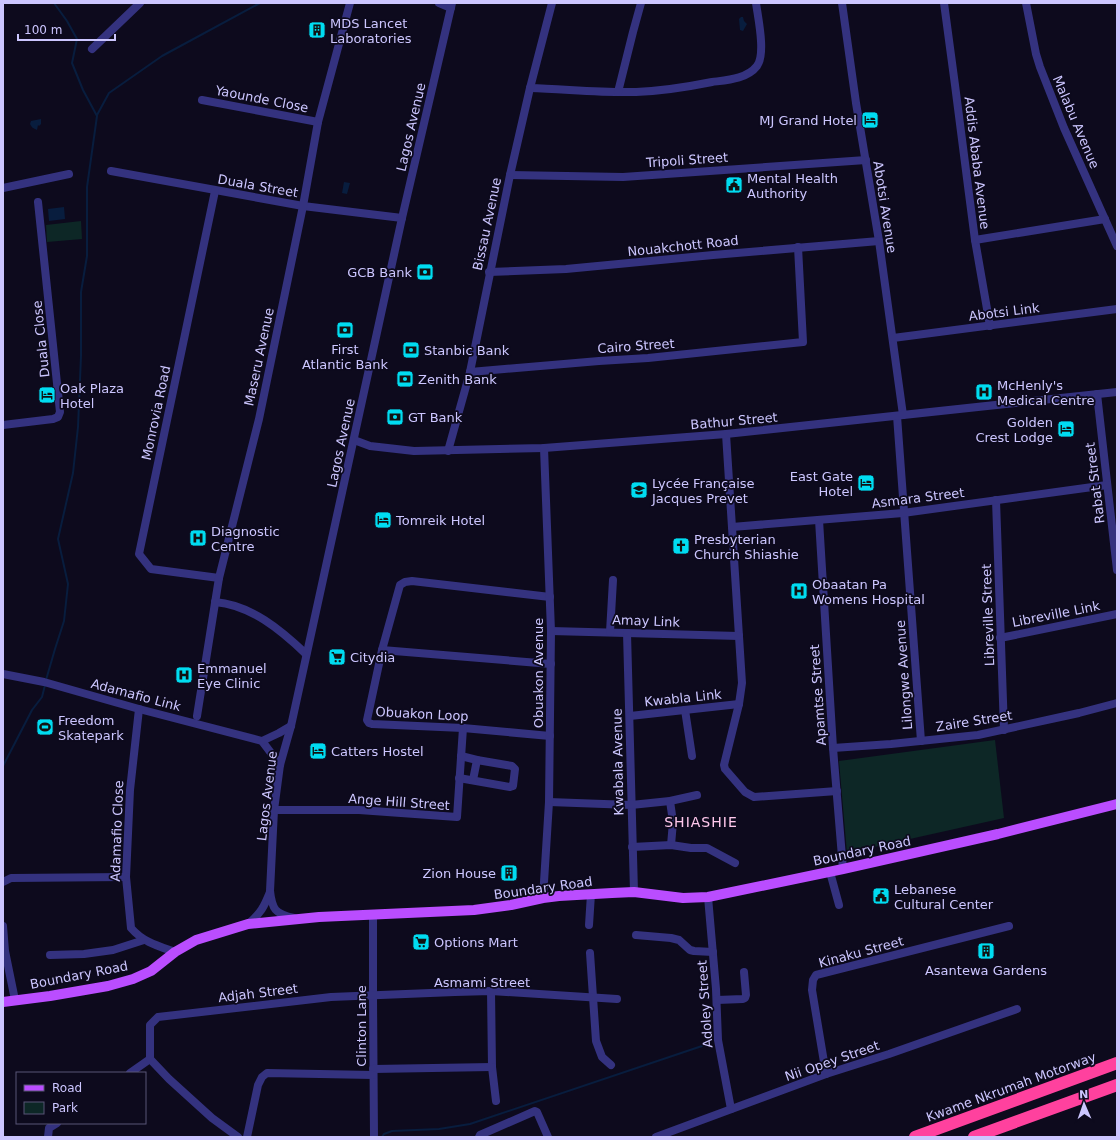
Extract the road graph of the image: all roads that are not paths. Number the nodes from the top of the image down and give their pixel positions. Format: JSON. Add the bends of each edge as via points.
{"nodes":[{"id":1,"x":140,"y":3,"type":"edge"},
{"id":2,"x":350,"y":3,"type":"edge"},
{"id":3,"x":439,"y":3,"type":"edge"},
{"id":4,"x":552,"y":3,"type":"edge"},
{"id":5,"x":642,"y":3,"type":"edge"},
{"id":6,"x":756,"y":3,"type":"edge"},
{"id":7,"x":842,"y":3,"type":"edge"},
{"id":8,"x":944,"y":3,"type":"edge"},
{"id":9,"x":1026,"y":3,"type":"edge"},
{"id":10,"x":451,"y":5,"type":"edge"},
{"id":11,"x":92,"y":48,"type":"dead end"},
{"id":12,"x":530,"y":88,"type":"junction"},
{"id":13,"x":618,"y":92,"type":"junction"},
{"id":14,"x":202,"y":100,"type":"dead end"},
{"id":15,"x":318,"y":122,"type":"junction"},
{"id":16,"x":866,"y":160,"type":"junction"},
{"id":17,"x":111,"y":171,"type":"dead end"},
{"id":18,"x":69,"y":174,"type":"dead end"},
{"id":19,"x":510,"y":175,"type":"junction"},
{"id":20,"x":3,"y":188,"type":"edge"},
{"id":21,"x":216,"y":191,"type":"junction"},
{"id":22,"x":38,"y":202,"type":"dead end"},
{"id":23,"x":303,"y":206,"type":"junction"},
{"id":24,"x":402,"y":218,"type":"junction"},
{"id":25,"x":1105,"y":219,"type":"junction"},
{"id":26,"x":975,"y":240,"type":"junction"},
{"id":27,"x":879,"y":241,"type":"junction"},
{"id":28,"x":1117,"y":246,"type":"edge"},
{"id":29,"x":798,"y":248,"type":"junction"},
{"id":30,"x":490,"y":272,"type":"junction"},
{"id":31,"x":1117,"y":310,"type":"edge"},
{"id":32,"x":990,"y":326,"type":"junction"},
{"id":33,"x":893,"y":338,"type":"junction"},
{"id":34,"x":470,"y":372,"type":"junction"},
{"id":35,"x":1117,"y":392,"type":"edge"},
{"id":36,"x":1096,"y":394,"type":"junction"},
{"id":37,"x":900,"y":415,"type":"junction"},
{"id":38,"x":3,"y":424,"type":"edge"},
{"id":39,"x":726,"y":434,"type":"junction"},
{"id":40,"x":354,"y":440,"type":"junction"},
{"id":41,"x":544,"y":448,"type":"junction"},
{"id":42,"x":448,"y":451,"type":"junction"},
{"id":43,"x":1106,"y":485,"type":"junction"},
{"id":44,"x":996,"y":500,"type":"junction"},
{"id":45,"x":904,"y":513,"type":"junction"},
{"id":46,"x":819,"y":520,"type":"junction"},
{"id":47,"x":732,"y":528,"type":"junction"},
{"id":48,"x":1117,"y":570,"type":"edge"},
{"id":49,"x":220,"y":578,"type":"junction"},
{"id":50,"x":613,"y":580,"type":"dead end"},
{"id":51,"x":550,"y":597,"type":"junction"},
{"id":52,"x":216,"y":602,"type":"junction"},
{"id":53,"x":1117,"y":614,"type":"edge"},
{"id":54,"x":551,"y":631,"type":"junction"},
{"id":55,"x":610,"y":632,"type":"junction"},
{"id":56,"x":627,"y":632,"type":"junction"},
{"id":57,"x":739,"y":636,"type":"junction"},
{"id":58,"x":1000,"y":638,"type":"junction"},
{"id":59,"x":382,"y":650,"type":"junction"},
{"id":60,"x":306,"y":654,"type":"junction"},
{"id":61,"x":551,"y":664,"type":"junction"},
{"id":62,"x":3,"y":674,"type":"edge"},
{"id":63,"x":1117,"y":703,"type":"edge"},
{"id":64,"x":739,"y":704,"type":"junction"},
{"id":65,"x":139,"y":709,"type":"junction"},
{"id":66,"x":685,"y":710,"type":"junction"},
{"id":67,"x":197,"y":716,"type":"dead end"},
{"id":68,"x":630,"y":716,"type":"junction"},
{"id":69,"x":290,"y":726,"type":"junction"},
{"id":70,"x":463,"y":728,"type":"junction"},
{"id":71,"x":1004,"y":730,"type":"junction"},
{"id":72,"x":550,"y":736,"type":"junction"},
{"id":73,"x":262,"y":741,"type":"junction"},
{"id":74,"x":921,"y":741,"type":"junction"},
{"id":75,"x":833,"y":748,"type":"junction"},
{"id":76,"x":461,"y":756,"type":"junction"},
{"id":77,"x":692,"y":756,"type":"dead end"},
{"id":78,"x":477,"y":760,"type":"junction"},
{"id":79,"x":280,"y":765,"type":"junction"},
{"id":80,"x":459,"y":778,"type":"junction"},
{"id":81,"x":473,"y":780,"type":"junction"},
{"id":82,"x":837,"y":791,"type":"junction"},
{"id":83,"x":698,"y":795,"type":"dead end"},
{"id":84,"x":670,"y":801,"type":"junction"},
{"id":85,"x":549,"y":802,"type":"junction"},
{"id":86,"x":1117,"y":804,"type":"edge"},
{"id":87,"x":630,"y":805,"type":"junction"},
{"id":88,"x":274,"y":810,"type":"junction"},
{"id":89,"x":671,"y":845,"type":"junction"},
{"id":90,"x":632,"y":847,"type":"junction"},
{"id":91,"x":735,"y":864,"type":"dead end"},
{"id":92,"x":843,"y":869,"type":"junction"},
{"id":93,"x":830,"y":872,"type":"junction"},
{"id":94,"x":126,"y":877,"type":"junction"},
{"id":95,"x":3,"y":882,"type":"edge"},
{"id":96,"x":270,"y":891,"type":"junction"},
{"id":97,"x":634,"y":892,"type":"junction"},
{"id":98,"x":591,"y":894,"type":"junction"},
{"id":99,"x":708,"y":897,"type":"junction"},
{"id":100,"x":543,"y":898,"type":"junction"},
{"id":101,"x":839,"y":905,"type":"dead end"},
{"id":102,"x":373,"y":915,"type":"junction"},
{"id":103,"x":297,"y":918,"type":"junction"},
{"id":104,"x":248,"y":924,"type":"junction"},
{"id":105,"x":589,"y":925,"type":"dead end"},
{"id":106,"x":3,"y":926,"type":"edge"},
{"id":107,"x":1009,"y":926,"type":"dead end"},
{"id":108,"x":636,"y":935,"type":"dead end"},
{"id":109,"x":144,"y":940,"type":"junction"},
{"id":110,"x":4,"y":951,"type":"edge"},
{"id":111,"x":175,"y":952,"type":"junction"},
{"id":112,"x":713,"y":952,"type":"junction"},
{"id":113,"x":590,"y":954,"type":"dead end"},
{"id":114,"x":50,"y":955,"type":"dead end"},
{"id":115,"x":744,"y":972,"type":"dead end"},
{"id":116,"x":491,"y":991,"type":"junction"},
{"id":117,"x":373,"y":996,"type":"junction"},
{"id":118,"x":592,"y":997,"type":"junction"},
{"id":119,"x":616,"y":999,"type":"dead end"},
{"id":120,"x":15,"y":1000,"type":"junction"},
{"id":121,"x":716,"y":1000,"type":"junction"},
{"id":122,"x":3,"y":1002,"type":"edge"},
{"id":123,"x":1017,"y":1009,"type":"dead end"},
{"id":124,"x":150,"y":1059,"type":"junction"},
{"id":125,"x":1117,"y":1063,"type":"edge"},
{"id":126,"x":611,"y":1065,"type":"dead end"},
{"id":127,"x":492,"y":1067,"type":"junction"},
{"id":128,"x":131,"y":1072,"type":"edge"},
{"id":129,"x":373,"y":1072,"type":"junction"},
{"id":130,"x":826,"y":1074,"type":"junction"},
{"id":131,"x":1117,"y":1085,"type":"edge"},
{"id":132,"x":496,"y":1101,"type":"dead end"},
{"id":133,"x":731,"y":1109,"type":"junction"},
{"id":134,"x":55,"y":1124,"type":"edge"},
{"id":135,"x":48,"y":1137,"type":"edge"},
{"id":136,"x":238,"y":1137,"type":"edge"},
{"id":137,"x":247,"y":1137,"type":"edge"},
{"id":138,"x":374,"y":1137,"type":"edge"},
{"id":139,"x":479,"y":1137,"type":"edge"},
{"id":140,"x":548,"y":1137,"type":"edge"},
{"id":141,"x":656,"y":1137,"type":"edge"},
{"id":142,"x":915,"y":1137,"type":"edge"},
{"id":143,"x":974,"y":1137,"type":"edge"}],
"edges":[{"from":1,"to":11,"type":"street"},
{"from":2,"to":15,"type":"street","name":"Maseru Avenue"},
{"from":3,"to":10,"type":"street"},
{"from":4,"to":12,"type":"street","name":"Bissau Avenue"},
{"from":5,"to":13,"type":"street"},
{"from":6,"to":13,"type":"street","via":[[761,54],[758,65],[749,73],[735,78],[668,90]]},
{"from":7,"to":16,"type":"street","name":"Abotsi Avenue"},
{"from":8,"to":26,"type":"street","name":"Addis Ababa Avenue"},
{"from":9,"to":25,"type":"street","name":"Malabu Avenue","via":[[1040,67]]},
{"from":10,"to":24,"type":"street","name":"Lagos Avenue"},
{"from":12,"to":13,"type":"street"},
{"from":12,"to":19,"type":"street","name":"Bissau Avenue"},
{"from":14,"to":15,"type":"street","name":"Yaounde Close"},
{"from":15,"to":23,"type":"street","name":"Maseru Avenue"},
{"from":16,"to":19,"type":"street","name":"Tripoli Street","via":[[623,176]]},
{"from":16,"to":27,"type":"street","name":"Abotsi Avenue"},
{"from":17,"to":21,"type":"street","name":"Duala Street"},
{"from":18,"to":20,"type":"street"},
{"from":19,"to":30,"type":"street","name":"Bissau Avenue"},
{"from":21,"to":23,"type":"street","name":"Duala Street"},
{"from":21,"to":49,"type":"street","name":"Monrovia Road","via":[[138,554],[151,569]]},
{"from":22,"to":38,"type":"street","name":"Duala Close","via":[[60,412],[58,417],[52,419]]},
{"from":23,"to":24,"type":"street","name":"Duala Street"},
{"from":23,"to":49,"type":"street","name":"Maseru Avenue","via":[[259,419]]},
{"from":24,"to":40,"type":"street","name":"Lagos Avenue"},
{"from":25,"to":26,"type":"street"},
{"from":25,"to":28,"type":"street","name":"Malabu Avenue"},
{"from":26,"to":32,"type":"street","name":"Addis Ababa Avenue"},
{"from":27,"to":29,"type":"street","name":"Nouakchott Road"},
{"from":27,"to":33,"type":"street","name":"Abotsi Avenue"},
{"from":29,"to":30,"type":"street","name":"Nouakchott Road","via":[[566,270]]},
{"from":29,"to":34,"type":"street","name":"Cairo Street","via":[[803,342],[648,358]]},
{"from":30,"to":34,"type":"street","name":"Bissau Avenue"},
{"from":31,"to":32,"type":"street","name":"Abotsi Link"},
{"from":32,"to":33,"type":"street","name":"Abotsi Link"},
{"from":33,"to":37,"type":"street","name":"Abotsi Avenue"},
{"from":34,"to":42,"type":"street","name":"Bissau Avenue"},
{"from":35,"to":36,"type":"street","name":"Bathur Street"},
{"from":36,"to":37,"type":"street","name":"Bathur Street"},
{"from":36,"to":43,"type":"street","name":"Rabat Street"},
{"from":37,"to":39,"type":"street","name":"Bathur Street"},
{"from":37,"to":45,"type":"street","name":"Lilongwe Avenue"},
{"from":39,"to":41,"type":"street","name":"Bathur Street"},
{"from":39,"to":47,"type":"street"},
{"from":40,"to":42,"type":"street","name":"Bathur Street","via":[[370,446],[414,451]]},
{"from":40,"to":60,"type":"street","name":"Lagos Avenue"},
{"from":41,"to":42,"type":"street","name":"Bathur Street"},
{"from":41,"to":51,"type":"street","name":"Obuakon Avenue"},
{"from":43,"to":44,"type":"street","name":"Asmara Street"},
{"from":43,"to":48,"type":"street","name":"Rabat Street"},
{"from":44,"to":45,"type":"street","name":"Asmara Street"},
{"from":44,"to":58,"type":"street","name":"Libreville Street"},
{"from":45,"to":46,"type":"street","name":"Asmara Street"},
{"from":45,"to":74,"type":"street","name":"Lilongwe Avenue"},
{"from":46,"to":47,"type":"street","name":"Asmara Street"},
{"from":46,"to":75,"type":"street","name":"Apamtse Street"},
{"from":47,"to":57,"type":"street"},
{"from":49,"to":52,"type":"street","name":"Maseru Avenue"},
{"from":50,"to":55,"type":"street"},
{"from":51,"to":54,"type":"street","name":"Obuakon Avenue"},
{"from":51,"to":59,"type":"street","via":[[405,582],[400,585]]},
{"from":52,"to":60,"type":"street","via":[[244,609],[263,618]]},
{"from":52,"to":67,"type":"street","name":"Maseru Avenue"},
{"from":53,"to":58,"type":"street","name":"Libreville Link"},
{"from":54,"to":55,"type":"street","name":"Amay Link"},
{"from":54,"to":61,"type":"street","name":"Obuakon Avenue"},
{"from":55,"to":56,"type":"street","name":"Amay Link"},
{"from":56,"to":57,"type":"street","name":"Amay Link"},
{"from":56,"to":68,"type":"street","name":"Kwabala Avenue"},
{"from":57,"to":64,"type":"street","via":[[742,683]]},
{"from":58,"to":71,"type":"street","name":"Libreville Street"},
{"from":59,"to":61,"type":"street"},
{"from":59,"to":70,"type":"street","name":"Obuakon Loop","via":[[367,720],[369,723]]},
{"from":60,"to":69,"type":"street","name":"Lagos Avenue"},
{"from":61,"to":72,"type":"street","name":"Obuakon Avenue"},
{"from":62,"to":65,"type":"street","name":"Adamafio Link","via":[[44,682]]},
{"from":63,"to":71,"type":"street","name":"Zaire Street"},
{"from":64,"to":66,"type":"street","name":"Kwabla Link"},
{"from":64,"to":82,"type":"street","via":[[724,764],[725,769],[745,792],[754,797]]},
{"from":65,"to":73,"type":"street","name":"Adamafio Link"},
{"from":65,"to":94,"type":"street","name":"Adamafio Close","via":[[130,790]]},
{"from":66,"to":68,"type":"street","name":"Kwabla Link"},
{"from":66,"to":77,"type":"street"},
{"from":68,"to":87,"type":"street","name":"Kwabala Avenue"},
{"from":69,"to":73,"type":"street"},
{"from":69,"to":79,"type":"street","name":"Lagos Avenue"},
{"from":70,"to":72,"type":"street","name":"Obuakon Loop"},
{"from":70,"to":76,"type":"street","name":"Ange Hill Street"},
{"from":71,"to":74,"type":"street","name":"Zaire Street"},
{"from":72,"to":85,"type":"street","name":"Obuakon Avenue"},
{"from":73,"to":79,"type":"street"},
{"from":74,"to":75,"type":"street","name":"Zaire Street"},
{"from":75,"to":82,"type":"street","name":"Apamtse Street"},
{"from":76,"to":78,"type":"street"},
{"from":76,"to":80,"type":"street","name":"Ange Hill Street"},
{"from":78,"to":81,"type":"street"},
{"from":78,"to":81,"type":"street","via":[[512,766],[515,769],[513,786]]},
{"from":79,"to":88,"type":"street","name":"Lagos Avenue"},
{"from":80,"to":81,"type":"street"},
{"from":80,"to":88,"type":"street","name":"Ange Hill Street","via":[[457,818],[359,810]]},
{"from":82,"to":92,"type":"street","name":"Apamtse Street"},
{"from":83,"to":84,"type":"street"},
{"from":84,"to":87,"type":"street"},
{"from":84,"to":89,"type":"street","via":[[673,822]]},
{"from":85,"to":87,"type":"street"},
{"from":85,"to":100,"type":"street","name":"Obuakon Avenue"},
{"from":86,"to":92,"type":"main road","name":"Boundary Road"},
{"from":87,"to":90,"type":"street","name":"Kwabala Avenue"},
{"from":88,"to":96,"type":"street","name":"Lagos Avenue"},
{"from":89,"to":90,"type":"street"},
{"from":89,"to":91,"type":"street","via":[[707,848]]},
{"from":90,"to":97,"type":"street","name":"Kwabala Avenue"},
{"from":92,"to":93,"type":"main road","name":"Boundary Road"},
{"from":93,"to":99,"type":"main road","name":"Boundary Road"},
{"from":93,"to":101,"type":"street"},
{"from":94,"to":95,"type":"street","via":[[11,878]]},
{"from":94,"to":109,"type":"street","name":"Adamafio Close","via":[[131,928]]},
{"from":96,"to":103,"type":"street","name":"Lagos Avenue","via":[[276,912]]},
{"from":96,"to":104,"type":"street","name":"Lagos Avenue","via":[[264,908]]},
{"from":97,"to":98,"type":"main road","name":"Boundary Road"},
{"from":97,"to":99,"type":"main road","name":"Boundary Road","via":[[683,898]]},
{"from":98,"to":100,"type":"main road","name":"Boundary Road"},
{"from":98,"to":105,"type":"street"},
{"from":99,"to":112,"type":"street","name":"Adoley Street"},
{"from":100,"to":102,"type":"main road","name":"Boundary Road","via":[[474,910]]},
{"from":102,"to":103,"type":"main road","name":"Boundary Road"},
{"from":102,"to":117,"type":"street","name":"Clinton Lane"},
{"from":103,"to":104,"type":"main road","name":"Boundary Road"},
{"from":104,"to":111,"type":"main road","name":"Boundary Road","via":[[196,940]]},
{"from":106,"to":110,"type":"street"},
{"from":107,"to":130,"type":"street","name":"Kinaku Street","via":[[816,975],[812,990]]},
{"from":108,"to":112,"type":"street","via":[[671,938],[679,940],[690,950]]},
{"from":109,"to":111,"type":"street","name":"Adamafio Close"},
{"from":109,"to":114,"type":"street","via":[[113,950]]},
{"from":110,"to":120,"type":"street"},
{"from":111,"to":120,"type":"main road","name":"Boundary Road","via":[[151,971],[133,979],[108,986]]},
{"from":112,"to":121,"type":"street","name":"Adoley Street"},
{"from":113,"to":118,"type":"street"},
{"from":115,"to":121,"type":"street","via":[[745,998]]},
{"from":116,"to":117,"type":"street","name":"Asmami Street"},
{"from":116,"to":118,"type":"street","name":"Asmami Street"},
{"from":116,"to":127,"type":"street"},
{"from":117,"to":124,"type":"street","name":"Adjah Street","via":[[331,997],[158,1017],[150,1025]]},
{"from":117,"to":129,"type":"street","name":"Clinton Lane"},
{"from":118,"to":119,"type":"street","name":"Asmami Street"},
{"from":118,"to":126,"type":"street","via":[[596,1041],[602,1057]]},
{"from":120,"to":122,"type":"main road","name":"Boundary Road"},
{"from":121,"to":133,"type":"street","name":"Adoley Street","via":[[718,1040]]},
{"from":123,"to":130,"type":"street","name":"Nii Opey Street"},
{"from":124,"to":128,"type":"street"},
{"from":124,"to":136,"type":"street","via":[[212,1118]]},
{"from":125,"to":142,"type":"highway","name":"Kwame Nkrumah Motorway"},
{"from":127,"to":129,"type":"street"},
{"from":127,"to":132,"type":"street"},
{"from":129,"to":137,"type":"street","via":[[267,1073],[258,1085]]},
{"from":129,"to":138,"type":"street","name":"Clinton Lane"},
{"from":130,"to":133,"type":"street","name":"Nii Opey Street"},
{"from":131,"to":143,"type":"highway"},
{"from":133,"to":141,"type":"street","name":"Nii Opey Street"},
{"from":134,"to":135,"type":"street","via":[[48,1128]]},
{"from":139,"to":140,"type":"street","via":[[535,1111]]}]}
